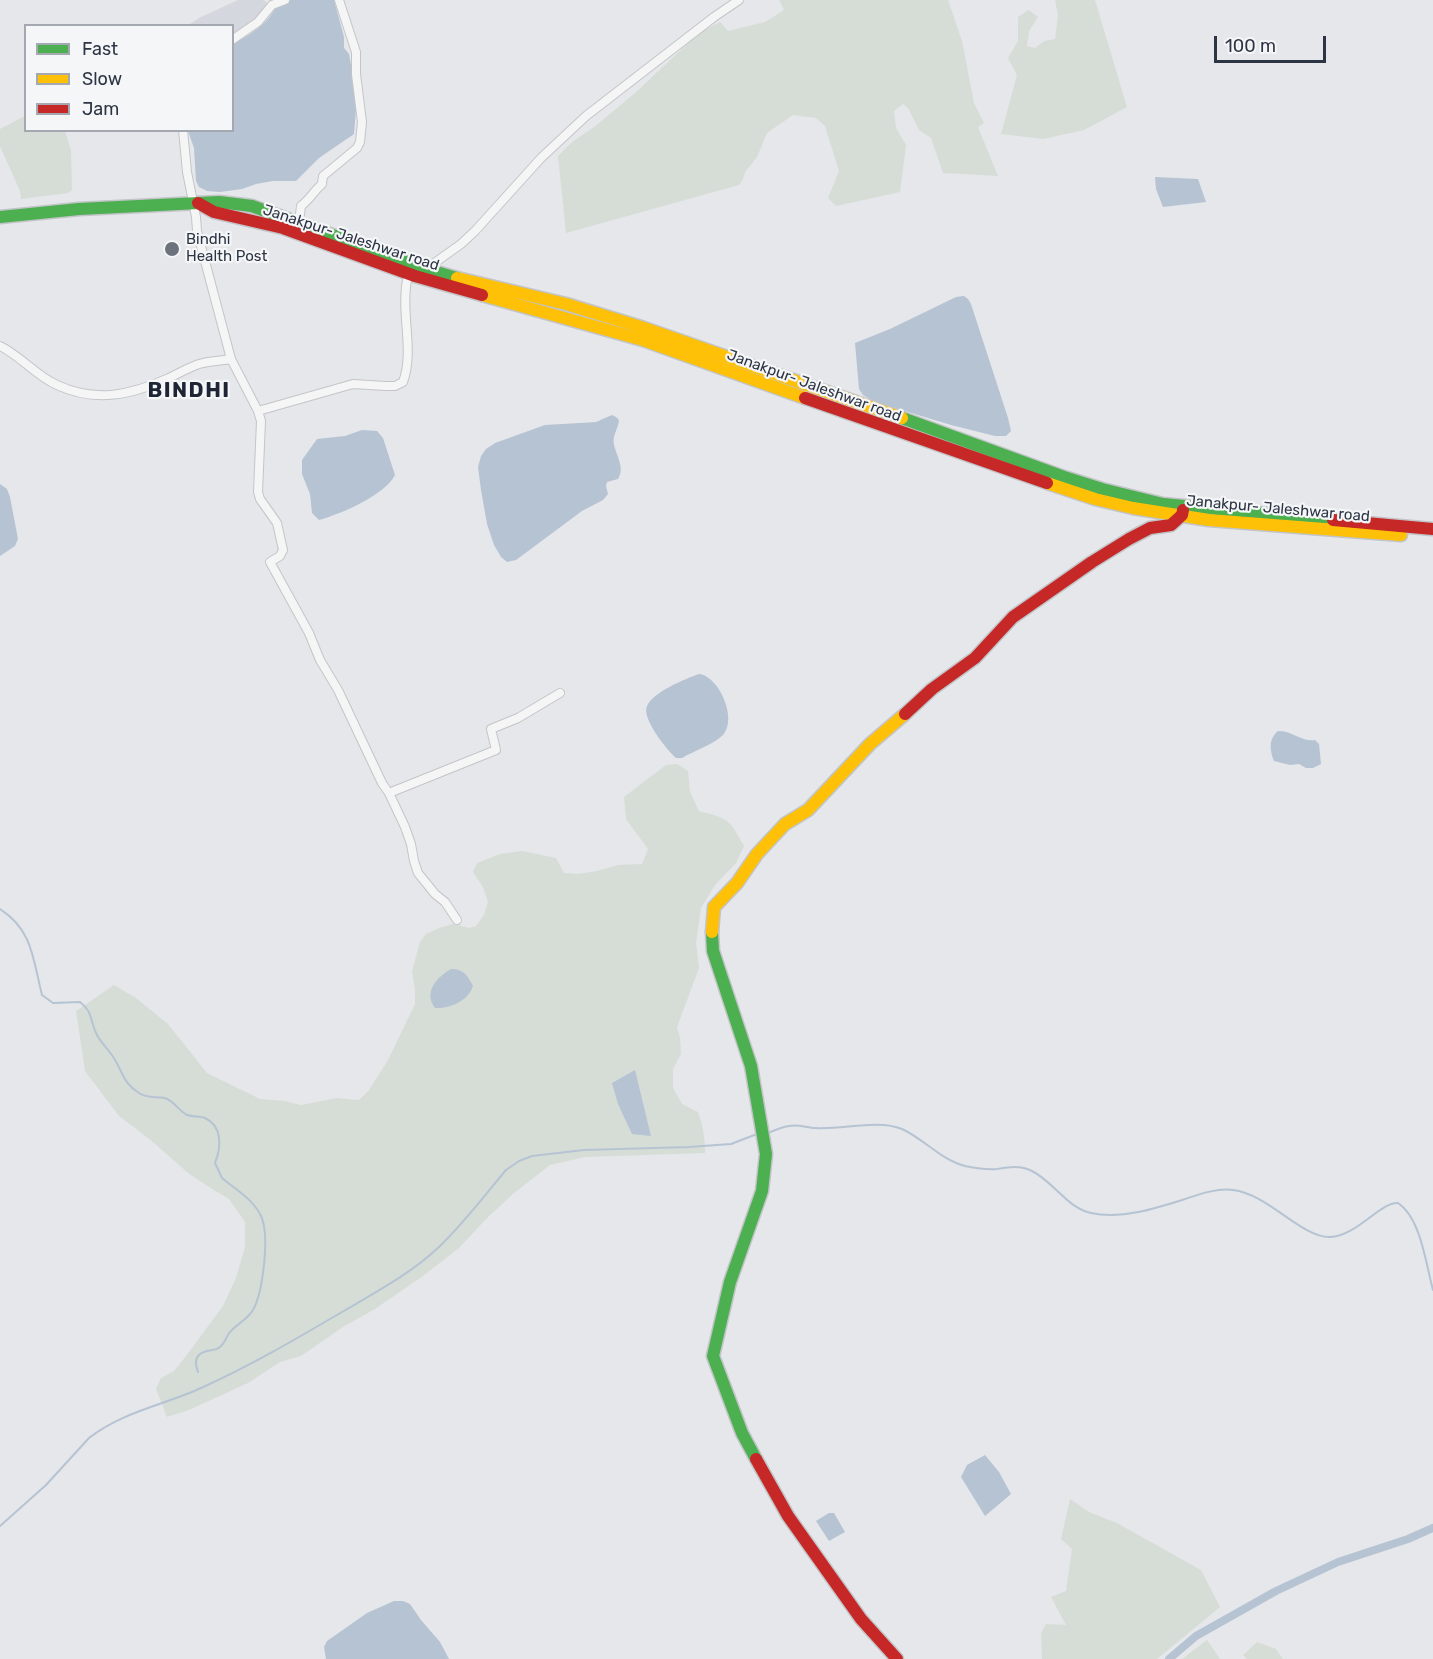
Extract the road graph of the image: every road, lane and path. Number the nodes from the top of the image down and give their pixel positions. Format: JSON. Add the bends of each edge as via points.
{"nodes":[{"id":1,"x":285,"y":0,"type":"edge"},
{"id":2,"x":339,"y":0,"type":"edge"},
{"id":3,"x":739,"y":0,"type":"edge"},
{"id":4,"x":234,"y":39,"type":"edge"},
{"id":5,"x":183,"y":132,"type":"edge"},
{"id":6,"x":196,"y":203,"type":"junction"},
{"id":7,"x":0,"y":217,"type":"edge"},
{"id":8,"x":299,"y":222,"type":"junction"},
{"id":9,"x":426,"y":269,"type":"junction"},
{"id":10,"x":409,"y":273,"type":"junction"},
{"id":11,"x":0,"y":346,"type":"edge"},
{"id":12,"x":231,"y":359,"type":"junction"},
{"id":13,"x":258,"y":411,"type":"junction"},
{"id":14,"x":1183,"y":510,"type":"junction"},
{"id":15,"x":1433,"y":529,"type":"edge"},
{"id":16,"x":1433,"y":538,"type":"edge"},
{"id":17,"x":560,"y":693,"type":"dead end"},
{"id":18,"x":389,"y":793,"type":"junction"},
{"id":19,"x":457,"y":920,"type":"dead end"},
{"id":20,"x":897,"y":1659,"type":"edge"}],
"edges":[{"from":1,"to":4,"type":"street","via":[[272,5],[258,22]]},
{"from":2,"to":8,"type":"street","via":[[356,52],[360,142],[323,176],[322,184],[301,206]]},
{"from":3,"to":9,"type":"street","via":[[586,116],[541,158],[475,231]]},
{"from":5,"to":6,"type":"street","via":[[187,172]]},
{"from":6,"to":7,"type":"main road","name":"Janakpur- Jaleshwar road"},
{"from":6,"to":8,"type":"main road","name":"Janakpur- Jaleshwar road","via":[[252,206]]},
{"from":6,"to":10,"type":"main road","name":"Janakpur- Jaleshwar road","via":[[214,212],[283,228]]},
{"from":6,"to":12,"type":"street","via":[[204,261]]},
{"from":8,"to":9,"type":"main road","name":"Janakpur- Jaleshwar road"},
{"from":9,"to":14,"type":"main road","name":"Janakpur- Jaleshwar road","via":[[644,328],[1073,480]]},
{"from":10,"to":13,"type":"street","via":[[403,382],[386,387],[354,384]]},
{"from":10,"to":14,"type":"main road","name":"Janakpur- Jaleshwar road","via":[[643,340],[1086,496],[1133,508]]},
{"from":11,"to":12,"type":"street","via":[[55,385],[102,396],[136,391],[201,364]]},
{"from":12,"to":13,"type":"street"},
{"from":13,"to":18,"type":"street","via":[[258,492],[277,523],[282,550],[270,562]]},
{"from":14,"to":15,"type":"main road","name":"Janakpur- Jaleshwar road"},
{"from":14,"to":16,"type":"main road","name":"Janakpur- Jaleshwar road","via":[[1209,520]]},
{"from":14,"to":20,"type":"main road","via":[[1171,525],[1150,528],[1129,539],[1013,617],[975,658],[932,689],[870,744],[808,810],[785,824],[714,908],[713,951],[749,1057],[766,1154],[762,1191],[730,1282],[713,1356],[742,1433],[788,1516],[861,1619]]},
{"from":17,"to":18,"type":"street","via":[[491,729],[496,750]]},
{"from":18,"to":19,"type":"street","via":[[411,844],[418,873]]}]}
